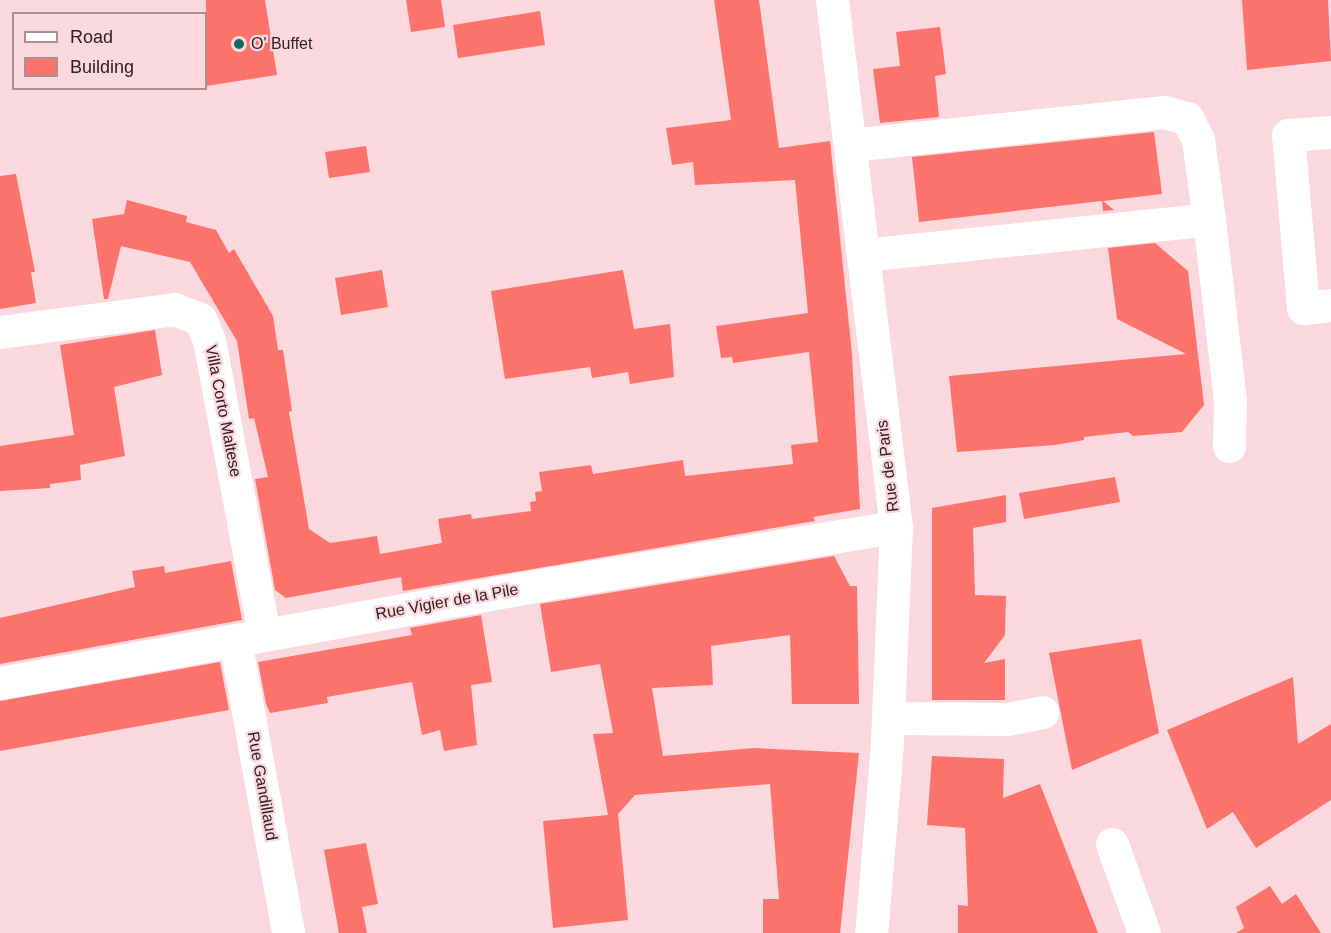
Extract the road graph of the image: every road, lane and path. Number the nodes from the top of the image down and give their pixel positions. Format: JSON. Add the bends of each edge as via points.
{"nodes":[{"id":1,"x":832,"y":0,"type":"edge"},
{"id":2,"x":1331,"y":132,"type":"edge"},
{"id":3,"x":850,"y":145,"type":"junction"},
{"id":4,"x":1209,"y":219,"type":"junction"},
{"id":5,"x":863,"y":255,"type":"junction"},
{"id":6,"x":1331,"y":305,"type":"edge"},
{"id":7,"x":0,"y":332,"type":"edge"},
{"id":8,"x":1229,"y":446,"type":"dead end"},
{"id":9,"x":896,"y":527,"type":"junction"},
{"id":10,"x":250,"y":637,"type":"junction"},
{"id":11,"x":0,"y":683,"type":"edge"},
{"id":12,"x":1042,"y":712,"type":"dead end"},
{"id":13,"x":888,"y":718,"type":"junction"},
{"id":14,"x":1112,"y":844,"type":"dead end"},
{"id":15,"x":288,"y":933,"type":"edge"},
{"id":16,"x":871,"y":933,"type":"edge"},
{"id":17,"x":1144,"y":933,"type":"edge"}],
"edges":[{"from":1,"to":3,"type":"street","name":"Rue de Paris"},
{"from":2,"to":6,"type":"street","via":[[1288,135],[1303,308]]},
{"from":3,"to":4,"type":"street","via":[[1164,112],[1187,118],[1198,140]]},
{"from":3,"to":5,"type":"street","name":"Rue de Paris"},
{"from":4,"to":5,"type":"street"},
{"from":4,"to":8,"type":"street","via":[[1230,401]]},
{"from":5,"to":9,"type":"street","name":"Rue de Paris"},
{"from":7,"to":10,"type":"street","name":"Villa Corto Maltese","via":[[174,309],[200,319],[209,340]]},
{"from":9,"to":10,"type":"street","name":"Rue Vigier de la Pile"},
{"from":9,"to":13,"type":"street","name":"Rue de Paris"},
{"from":10,"to":11,"type":"street","name":"Rue Vigier de la Pile"},
{"from":10,"to":15,"type":"street","name":"Rue Gandillaud"},
{"from":12,"to":13,"type":"street","via":[[1007,719]]},
{"from":13,"to":16,"type":"street","name":"Rue de Paris"},
{"from":14,"to":17,"type":"street"}]}
